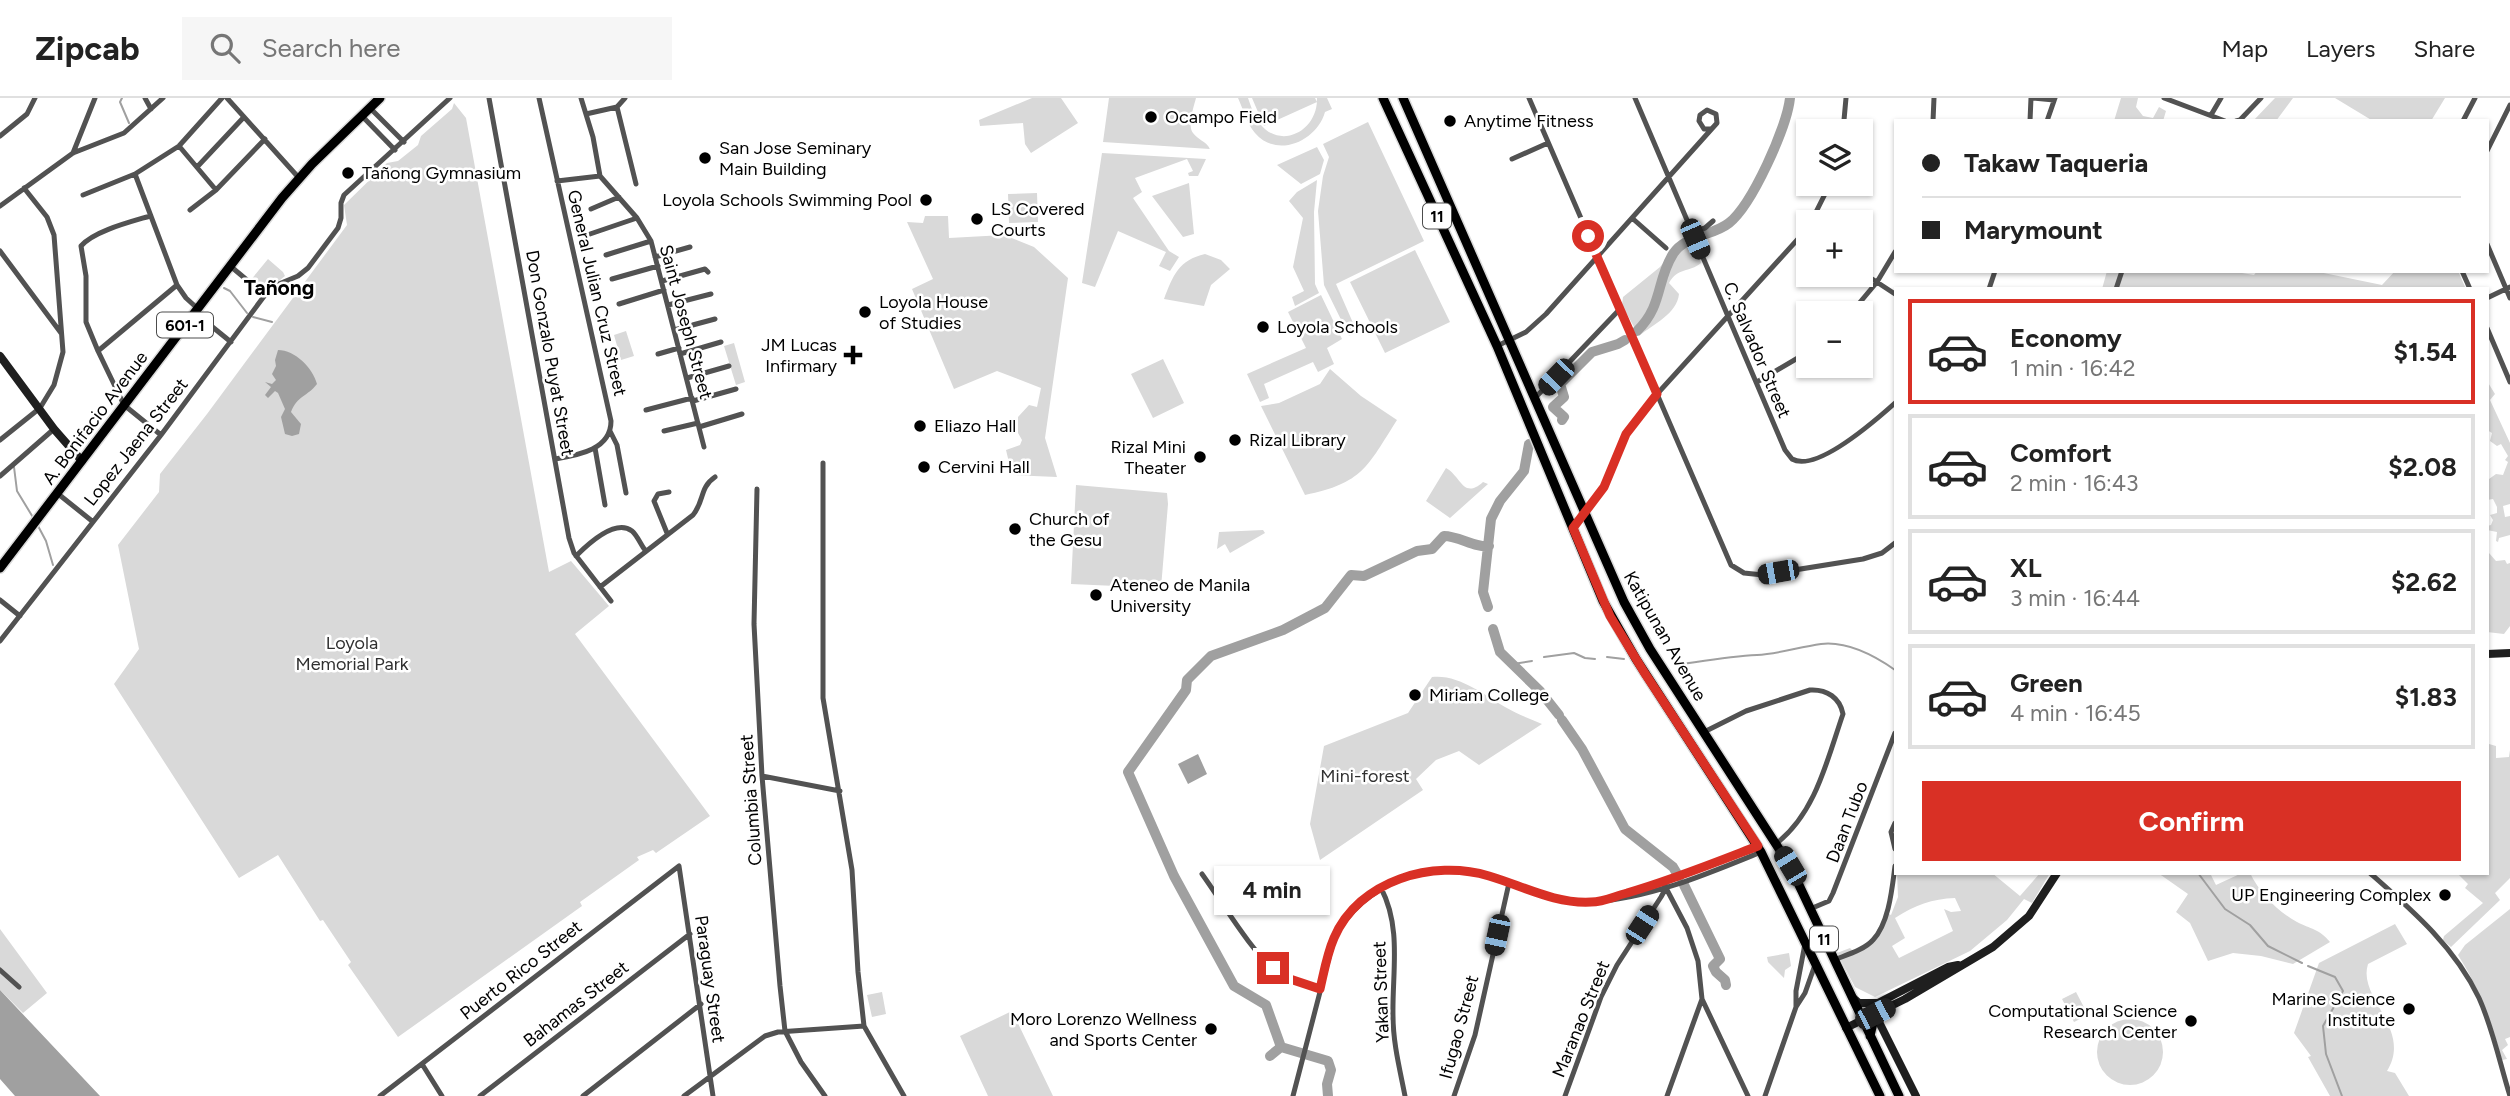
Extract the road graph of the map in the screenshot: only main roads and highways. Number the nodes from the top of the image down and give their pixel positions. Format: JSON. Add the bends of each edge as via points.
{"nodes":[{"id":1,"x":1383,"y":98,"type":"edge"},
{"id":2,"x":1403,"y":98,"type":"edge"},
{"id":3,"x":378,"y":99,"type":"edge"},
{"id":4,"x":0,"y":356,"type":"edge"},
{"id":5,"x":82,"y":461,"type":"junction"},
{"id":6,"x":0,"y":568,"type":"edge"},
{"id":7,"x":2510,"y":653,"type":"edge"},
{"id":8,"x":2489,"y":654,"type":"edge"},
{"id":9,"x":2056,"y":875,"type":"edge"},
{"id":10,"x":1787,"y":903,"type":"junction"},
{"id":11,"x":1961,"y":965,"type":"junction"},
{"id":12,"x":1850,"y":995,"type":"junction"},
{"id":13,"x":1875,"y":1014,"type":"junction"},
{"id":14,"x":1861,"y":1018,"type":"junction"},
{"id":15,"x":1846,"y":1028,"type":"junction"},
{"id":16,"x":1870,"y":1036,"type":"junction"},
{"id":17,"x":1880,"y":1096,"type":"edge"},
{"id":18,"x":1899,"y":1096,"type":"edge"},
{"id":19,"x":1916,"y":1096,"type":"edge"}],
"edges":[{"from":1,"to":10,"type":"main road","name":"Katipunan Avenue","number":"11","via":[[1497,346],[1610,616],[1759,849]]},
{"from":2,"to":12,"type":"main road","name":"Katipunan Avenue","number":"11","via":[[1624,602],[1777,843]]},
{"from":3,"to":5,"type":"main road","name":"A. Bonifacio Avenue","number":"601-1","via":[[299,178]]},
{"from":4,"to":5,"type":"main road"},
{"from":5,"to":6,"type":"main road","name":"A. Bonifacio Avenue","number":"601-1"},
{"from":7,"to":8,"type":"main road"},
{"from":9,"to":11,"type":"main road","via":[[2017,928]]},
{"from":10,"to":14,"type":"main road","via":[[1802,921],[1847,1019]]},
{"from":10,"to":15,"type":"main road","name":"Katipunan Avenue","number":"11"},
{"from":11,"to":12,"type":"main road","via":[[1948,967],[1878,1003],[1859,1003]]},
{"from":11,"to":13,"type":"main road"},
{"from":12,"to":14,"type":"main road","name":"Katipunan Avenue","number":"11"},
{"from":13,"to":14,"type":"main road"},
{"from":13,"to":16,"type":"main road"},
{"from":13,"to":19,"type":"main road"},
{"from":14,"to":15,"type":"main road"},
{"from":14,"to":16,"type":"main road","name":"Katipunan Avenue"},
{"from":15,"to":17,"type":"main road","name":"Katipunan Avenue"},
{"from":16,"to":18,"type":"main road","name":"Katipunan Avenue"}]}
